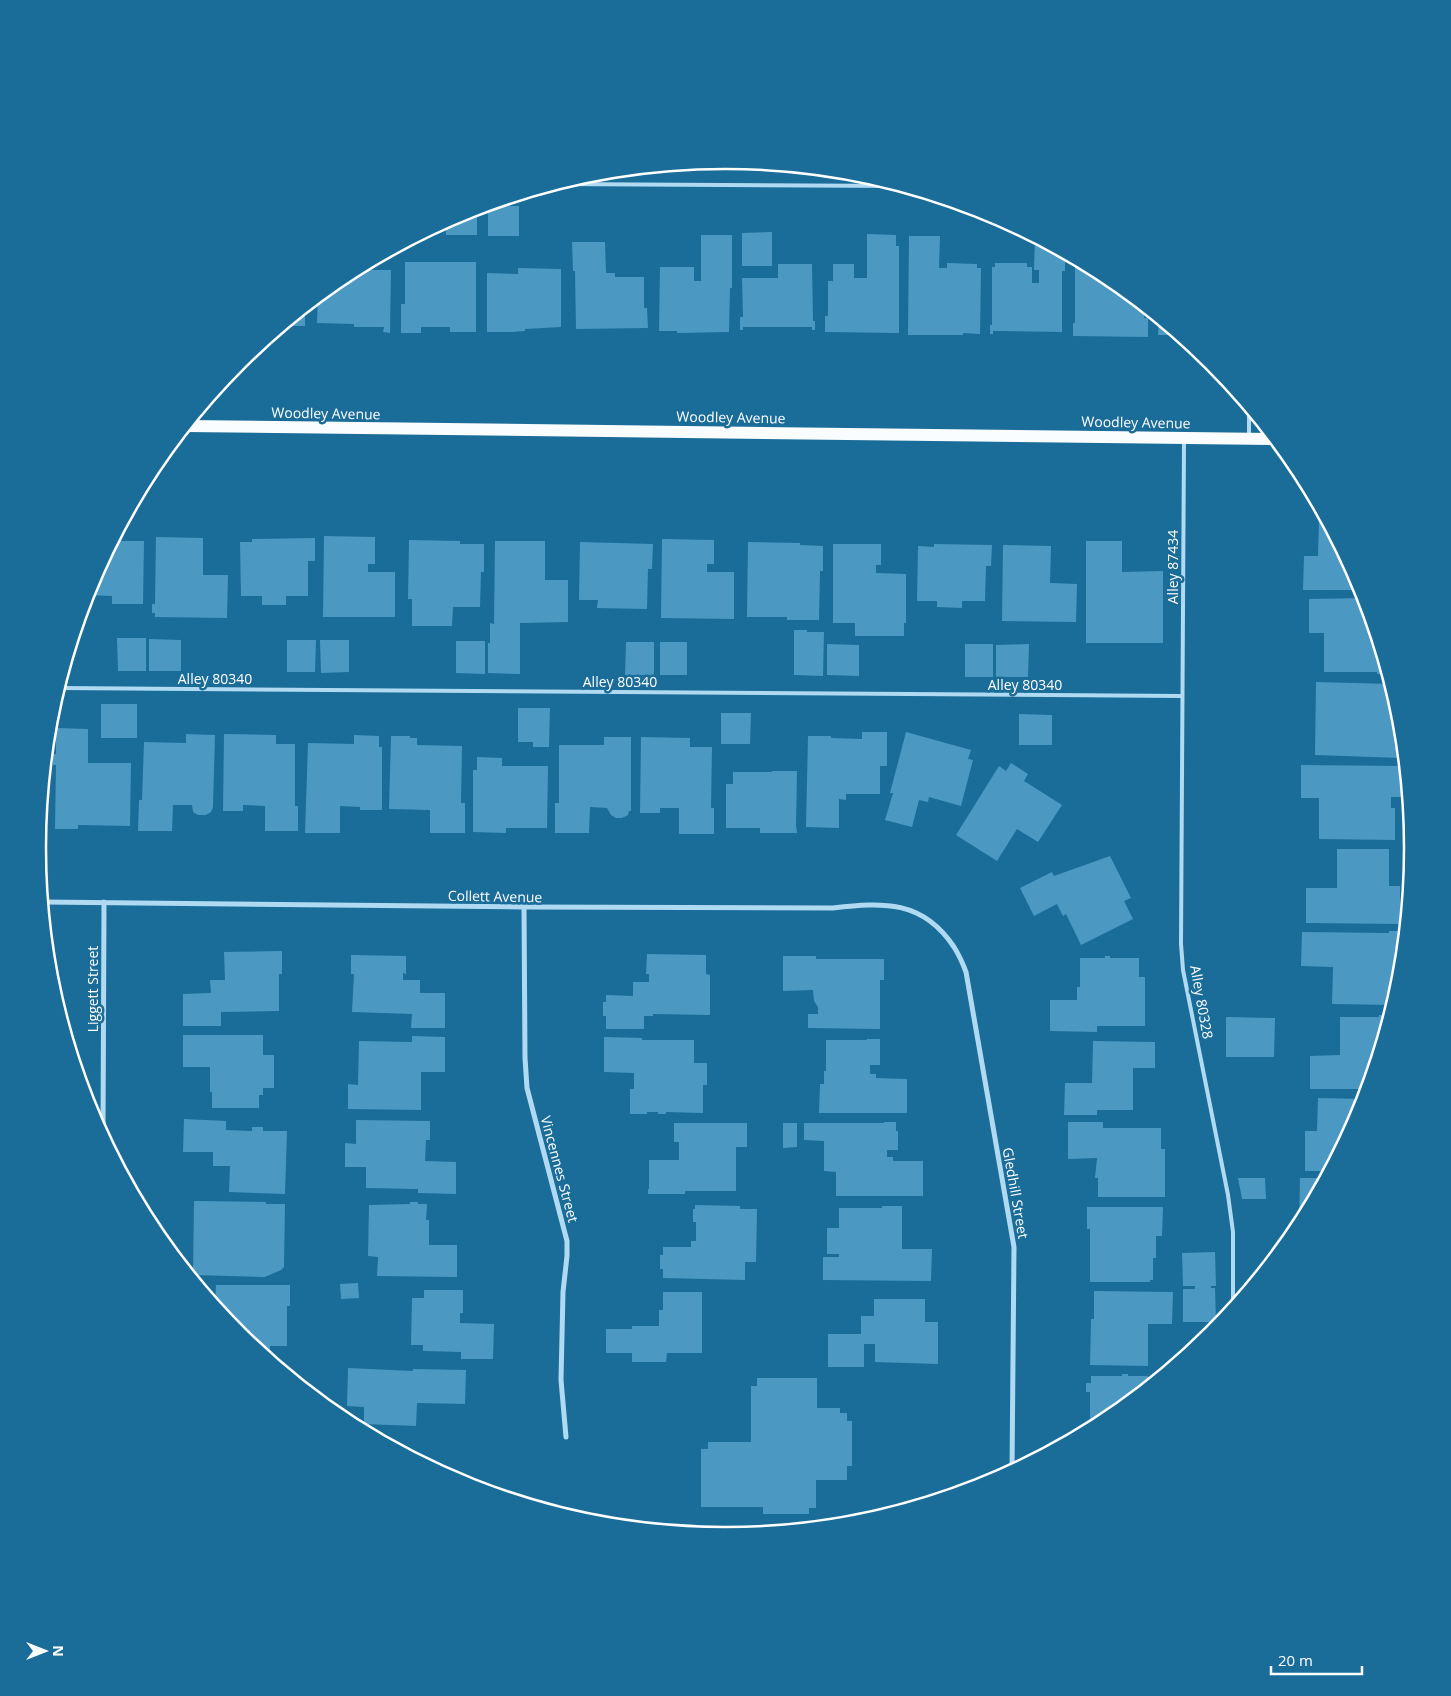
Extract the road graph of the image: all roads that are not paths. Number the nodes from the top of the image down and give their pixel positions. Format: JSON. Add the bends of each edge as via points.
{"nodes":[{"id":1,"x":584,"y":184,"type":"edge"},
{"id":2,"x":875,"y":186,"type":"edge"},
{"id":3,"x":1249,"y":416,"type":"edge"},
{"id":4,"x":194,"y":426,"type":"edge"},
{"id":5,"x":1184,"y":437,"type":"junction"},
{"id":6,"x":1249,"y":439,"type":"junction"},
{"id":7,"x":1268,"y":439,"type":"edge"},
{"id":8,"x":65,"y":688,"type":"edge"},
{"id":9,"x":1182,"y":696,"type":"junction"},
{"id":10,"x":49,"y":902,"type":"edge"},
{"id":11,"x":104,"y":902,"type":"junction"},
{"id":12,"x":524,"y":907,"type":"junction"},
{"id":13,"x":941,"y":930,"type":"joint"},
{"id":14,"x":103,"y":1119,"type":"edge"},
{"id":15,"x":1233,"y":1299,"type":"edge"},
{"id":16,"x":566,"y":1437,"type":"dead end"},
{"id":17,"x":1012,"y":1463,"type":"edge"}],
"edges":[{"from":1,"to":2,"type":"lane"},
{"from":3,"to":6,"type":"lane"},
{"from":4,"to":5,"type":"main road","name":"Woodley Avenue"},
{"from":5,"to":6,"type":"main road","name":"Woodley Avenue"},
{"from":5,"to":9,"type":"lane","name":"Alley 87434"},
{"from":6,"to":7,"type":"main road","name":"Woodley Avenue"},
{"from":8,"to":9,"type":"lane","name":"Alley 80340"},
{"from":9,"to":15,"type":"lane","name":"Alley 80328","via":[[1183,970],[1228,1195],[1233,1232]]},
{"from":10,"to":11,"type":"street","name":"Collett Avenue"},
{"from":11,"to":12,"type":"street","name":"Collett Avenue"},
{"from":11,"to":14,"type":"street","name":"Liggett Street"},
{"from":12,"to":13,"type":"street","name":"Collett Avenue","via":[[833,908],[869,904],[904,908]]},
{"from":12,"to":16,"type":"street","name":"Vincennes Street","via":[[527,1088],[567,1241],[561,1380]]},
{"from":13,"to":17,"type":"street","name":"Gledhill Street","via":[[955,948],[966,972],[1014,1247]]}]}
